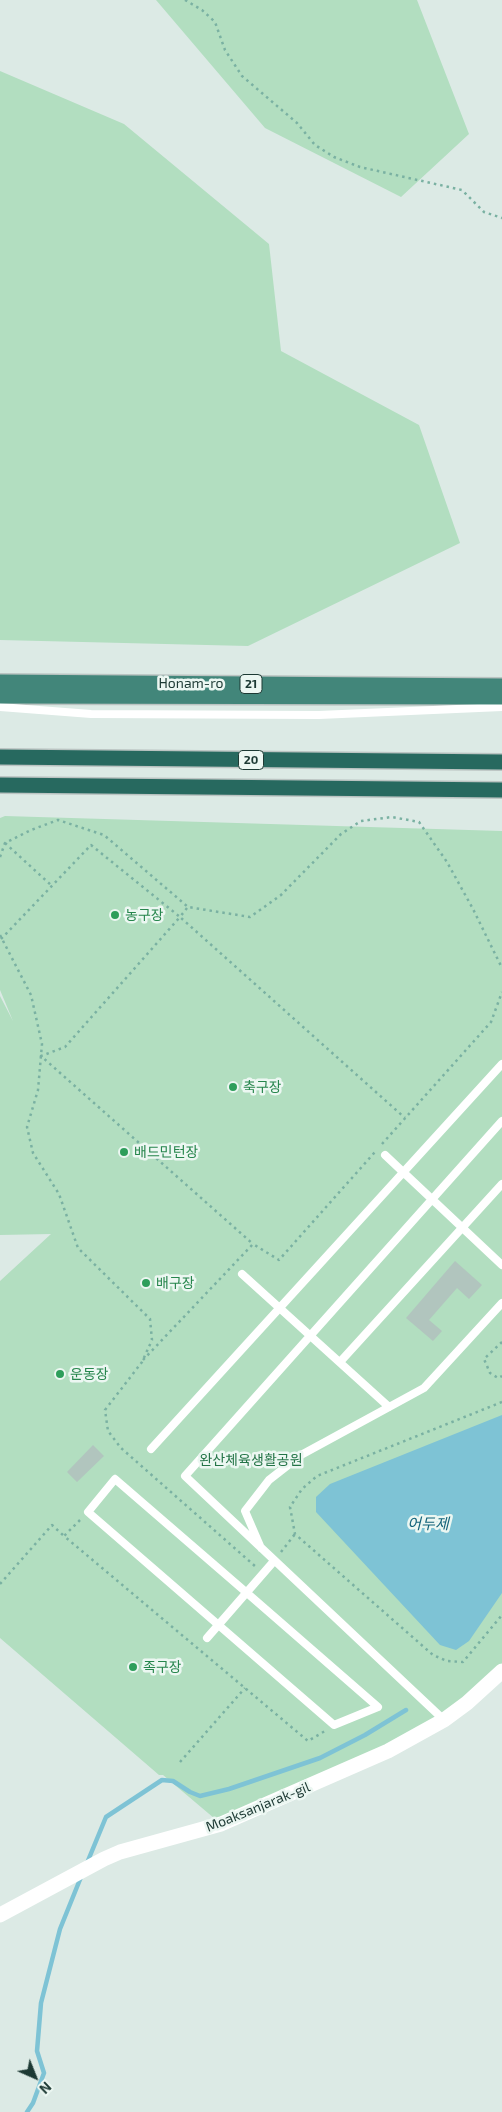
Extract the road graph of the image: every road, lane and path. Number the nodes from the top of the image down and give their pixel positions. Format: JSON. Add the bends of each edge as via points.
{"nodes":[{"id":1,"x":185,"y":0,"type":"edge"},
{"id":2,"x":502,"y":218,"type":"edge"},
{"id":3,"x":0,"y":682,"type":"edge"},
{"id":4,"x":502,"y":686,"type":"edge"},
{"id":5,"x":0,"y":696,"type":"edge"},
{"id":6,"x":502,"y":697,"type":"edge"},
{"id":7,"x":0,"y":707,"type":"edge"},
{"id":8,"x":502,"y":707,"type":"edge"},
{"id":9,"x":0,"y":757,"type":"edge"},
{"id":10,"x":502,"y":762,"type":"edge"},
{"id":11,"x":0,"y":785,"type":"edge"},
{"id":12,"x":502,"y":790,"type":"edge"},
{"id":13,"x":5,"y":844,"type":"junction"},
{"id":14,"x":0,"y":857,"type":"edge"},
{"id":15,"x":52,"y":886,"type":"junction"},
{"id":16,"x":188,"y":907,"type":"junction"},
{"id":17,"x":180,"y":917,"type":"junction"},
{"id":18,"x":0,"y":935,"type":"edge"},
{"id":19,"x":1,"y":939,"type":"junction"},
{"id":20,"x":502,"y":968,"type":"edge"},
{"id":21,"x":502,"y":992,"type":"edge"},
{"id":22,"x":40,"y":1056,"type":"junction"},
{"id":23,"x":502,"y":1064,"type":"edge"},
{"id":24,"x":405,"y":1118,"type":"junction"},
{"id":25,"x":502,"y":1120,"type":"edge"},
{"id":26,"x":386,"y":1155,"type":"dead end"},
{"id":27,"x":404,"y":1172,"type":"junction"},
{"id":28,"x":502,"y":1184,"type":"edge"},
{"id":29,"x":432,"y":1199,"type":"junction"},
{"id":30,"x":463,"y":1227,"type":"junction"},
{"id":31,"x":253,"y":1244,"type":"junction"},
{"id":32,"x":502,"y":1265,"type":"edge"},
{"id":33,"x":242,"y":1274,"type":"dead end"},
{"id":34,"x":502,"y":1303,"type":"edge"},
{"id":35,"x":280,"y":1308,"type":"junction"},
{"id":36,"x":310,"y":1336,"type":"junction"},
{"id":37,"x":502,"y":1342,"type":"edge"},
{"id":38,"x":498,"y":1346,"type":"junction"},
{"id":39,"x":502,"y":1348,"type":"edge"},
{"id":40,"x":142,"y":1362,"type":"junction"},
{"id":41,"x":340,"y":1362,"type":"junction"},
{"id":42,"x":502,"y":1376,"type":"edge"},
{"id":43,"x":502,"y":1402,"type":"edge"},
{"id":44,"x":390,"y":1407,"type":"junction"},
{"id":45,"x":151,"y":1449,"type":"dead end"},
{"id":46,"x":88,"y":1512,"type":"junction"},
{"id":47,"x":295,"y":1534,"type":"junction"},
{"id":48,"x":64,"y":1536,"type":"junction"},
{"id":49,"x":262,"y":1551,"type":"junction"},
{"id":50,"x":274,"y":1561,"type":"junction"},
{"id":51,"x":264,"y":1573,"type":"junction"},
{"id":52,"x":0,"y":1584,"type":"edge"},
{"id":53,"x":247,"y":1593,"type":"junction"},
{"id":54,"x":502,"y":1615,"type":"edge"},
{"id":55,"x":219,"y":1625,"type":"junction"},
{"id":56,"x":206,"y":1638,"type":"dead end"},
{"id":57,"x":502,"y":1671,"type":"edge"},
{"id":58,"x":245,"y":1688,"type":"junction"},
{"id":59,"x":444,"y":1720,"type":"junction"},
{"id":60,"x":334,"y":1725,"type":"junction"},
{"id":61,"x":180,"y":1762,"type":"dead end"},
{"id":62,"x":0,"y":1916,"type":"edge"}],
"edges":[{"from":1,"to":2,"type":"path","via":[[215,22],[225,50],[242,76],[297,123],[315,145],[360,168],[462,190],[484,212]]},
{"from":3,"to":4,"type":"highway","name":"Honam-ro","number":"21"},
{"from":5,"to":6,"type":"highway","name":"Honam-ro","number":"21"},
{"from":7,"to":8,"type":"lane","via":[[91,714],[299,715]]},
{"from":9,"to":10,"type":"highway","number":"20"},
{"from":11,"to":12,"type":"highway","number":"20"},
{"from":13,"to":14,"type":"path"},
{"from":13,"to":15,"type":"path"},
{"from":13,"to":16,"type":"path","via":[[58,820],[81,827],[104,835]]},
{"from":15,"to":17,"type":"path","via":[[91,845]]},
{"from":15,"to":19,"type":"path"},
{"from":16,"to":17,"type":"path"},
{"from":16,"to":20,"type":"path","via":[[250,917],[280,896],[341,834],[361,821],[392,817],[419,822],[451,870]]},
{"from":17,"to":22,"type":"path","via":[[65,1047]]},
{"from":17,"to":24,"type":"path"},
{"from":18,"to":19,"type":"path"},
{"from":19,"to":22,"type":"path","via":[[31,995],[42,1044]]},
{"from":21,"to":24,"type":"path","via":[[491,1022]]},
{"from":22,"to":31,"type":"path"},
{"from":22,"to":40,"type":"path","via":[[38,1090],[27,1127],[34,1153],[59,1194],[78,1248],[150,1319],[152,1340]]},
{"from":23,"to":27,"type":"lane"},
{"from":24,"to":31,"type":"path","via":[[279,1260]]},
{"from":25,"to":29,"type":"lane"},
{"from":26,"to":27,"type":"lane"},
{"from":27,"to":29,"type":"lane"},
{"from":27,"to":35,"type":"lane"},
{"from":28,"to":30,"type":"lane"},
{"from":29,"to":30,"type":"lane"},
{"from":29,"to":36,"type":"lane"},
{"from":30,"to":32,"type":"lane"},
{"from":30,"to":41,"type":"lane"},
{"from":31,"to":40,"type":"path"},
{"from":33,"to":35,"type":"lane"},
{"from":34,"to":44,"type":"lane","via":[[424,1388]]},
{"from":35,"to":36,"type":"lane"},
{"from":35,"to":45,"type":"lane"},
{"from":36,"to":41,"type":"lane"},
{"from":36,"to":49,"type":"lane","via":[[185,1476]]},
{"from":37,"to":38,"type":"path"},
{"from":38,"to":39,"type":"path"},
{"from":38,"to":42,"type":"path","via":[[484,1359],[490,1373],[498,1378]]},
{"from":40,"to":51,"type":"path","via":[[105,1410],[108,1431],[121,1448]]},
{"from":41,"to":44,"type":"lane"},
{"from":43,"to":47,"type":"path","via":[[317,1476],[302,1489],[290,1507]]},
{"from":44,"to":49,"type":"lane","via":[[301,1455],[269,1480],[245,1511]]},
{"from":46,"to":48,"type":"path"},
{"from":46,"to":53,"type":"lane","via":[[115,1479]]},
{"from":46,"to":55,"type":"lane"},
{"from":47,"to":50,"type":"path"},
{"from":47,"to":54,"type":"path","via":[[433,1655],[447,1661],[463,1662]]},
{"from":48,"to":52,"type":"path","via":[[52,1525]]},
{"from":48,"to":58,"type":"path"},
{"from":49,"to":50,"type":"lane"},
{"from":50,"to":51,"type":"lane"},
{"from":50,"to":59,"type":"lane"},
{"from":51,"to":53,"type":"lane"},
{"from":53,"to":55,"type":"lane"},
{"from":53,"to":60,"type":"lane","via":[[378,1707]]},
{"from":55,"to":56,"type":"lane"},
{"from":55,"to":60,"type":"lane"},
{"from":57,"to":59,"type":"street","name":"Moaksanjarak-gil"},
{"from":58,"to":60,"type":"path","via":[[308,1742]]},
{"from":58,"to":61,"type":"path"},
{"from":59,"to":62,"type":"street","name":"Moaksanjarak-gil","via":[[388,1751],[221,1824],[104,1859]]}]}
